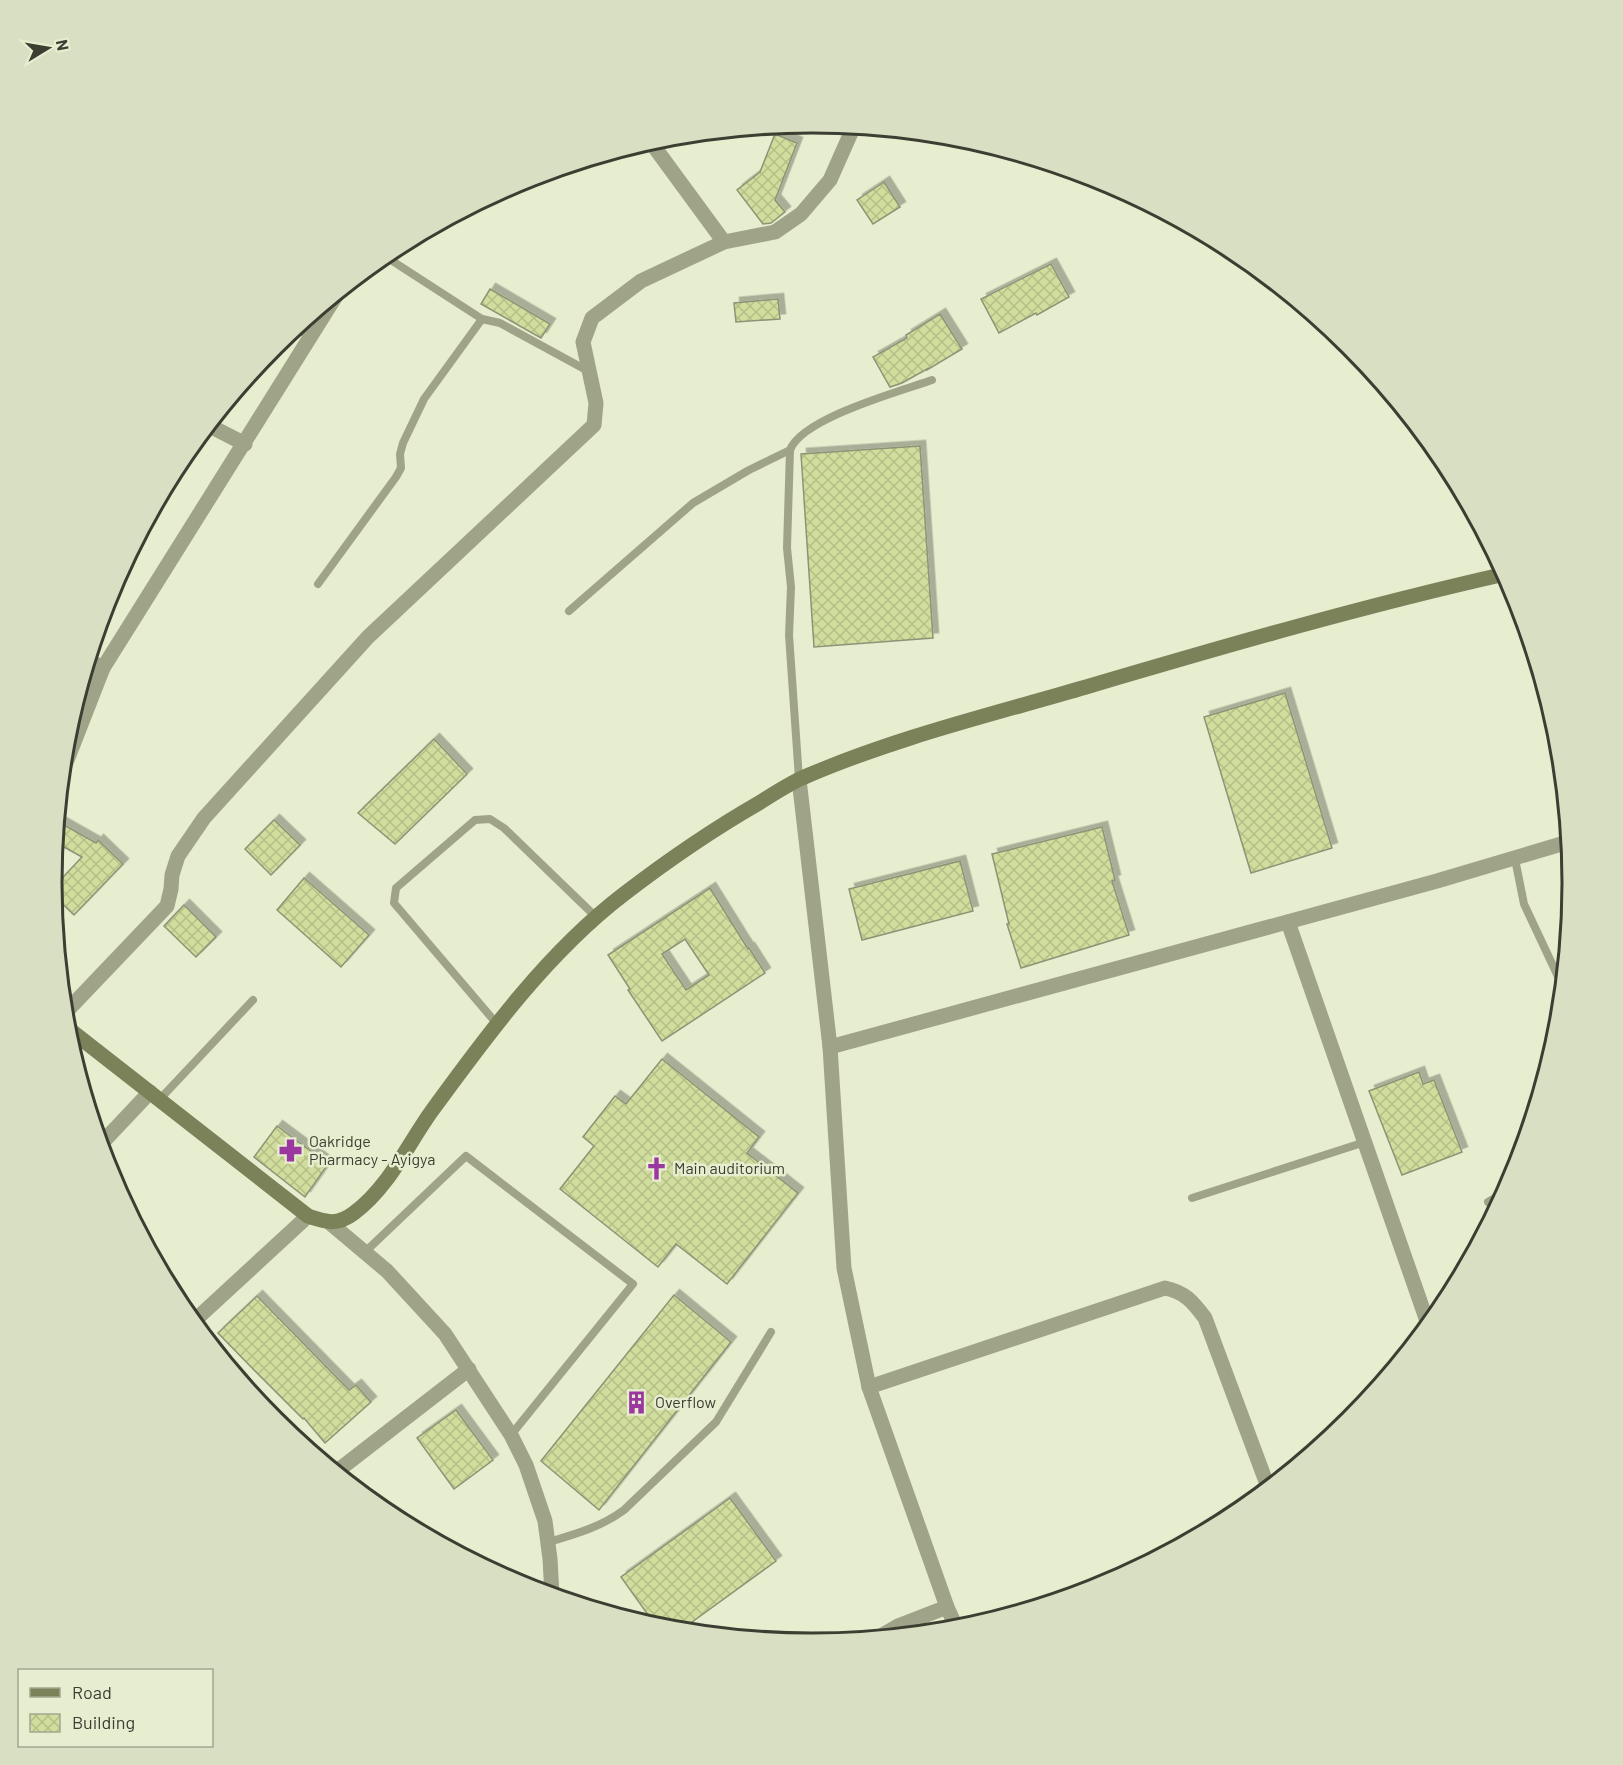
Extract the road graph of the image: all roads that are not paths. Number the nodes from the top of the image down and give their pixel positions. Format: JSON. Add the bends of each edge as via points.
{"nodes":[{"id":1,"x":851,"y":134,"type":"edge"},
{"id":2,"x":656,"y":149,"type":"edge"},
{"id":3,"x":724,"y":242,"type":"junction"},
{"id":4,"x":392,"y":261,"type":"edge"},
{"id":5,"x":326,"y":311,"type":"edge"},
{"id":6,"x":482,"y":319,"type":"junction"},
{"id":7,"x":303,"y":332,"type":"edge"},
{"id":8,"x":310,"y":337,"type":"junction"},
{"id":9,"x":588,"y":371,"type":"junction"},
{"id":10,"x":932,"y":380,"type":"dead end"},
{"id":11,"x":214,"y":428,"type":"edge"},
{"id":12,"x":245,"y":444,"type":"junction"},
{"id":13,"x":790,"y":450,"type":"junction"},
{"id":14,"x":1495,"y":576,"type":"edge"},
{"id":15,"x":318,"y":584,"type":"dead end"},
{"id":16,"x":569,"y":611,"type":"dead end"},
{"id":17,"x":94,"y":663,"type":"edge"},
{"id":18,"x":103,"y":668,"type":"junction"},
{"id":19,"x":76,"y":738,"type":"edge"},
{"id":20,"x":799,"y":779,"type":"junction"},
{"id":21,"x":1560,"y":844,"type":"edge"},
{"id":22,"x":1515,"y":859,"type":"junction"},
{"id":23,"x":595,"y":916,"type":"junction"},
{"id":24,"x":1288,"y":922,"type":"junction"},
{"id":25,"x":1556,"y":971,"type":"edge"},
{"id":26,"x":253,"y":1000,"type":"dead end"},
{"id":27,"x":72,"y":1005,"type":"edge"},
{"id":28,"x":497,"y":1024,"type":"junction"},
{"id":29,"x":78,"y":1036,"type":"edge"},
{"id":30,"x":830,"y":1047,"type":"junction"},
{"id":31,"x":155,"y":1096,"type":"junction"},
{"id":32,"x":107,"y":1139,"type":"edge"},
{"id":33,"x":1365,"y":1142,"type":"junction"},
{"id":34,"x":1192,"y":1198,"type":"dead end"},
{"id":35,"x":308,"y":1216,"type":"junction"},
{"id":36,"x":330,"y":1223,"type":"junction"},
{"id":37,"x":365,"y":1252,"type":"junction"},
{"id":38,"x":1425,"y":1314,"type":"edge"},
{"id":39,"x":200,"y":1316,"type":"edge"},
{"id":40,"x":771,"y":1332,"type":"dead end"},
{"id":41,"x":468,"y":1369,"type":"junction"},
{"id":42,"x":869,"y":1387,"type":"junction"},
{"id":43,"x":511,"y":1435,"type":"junction"},
{"id":44,"x":342,"y":1467,"type":"edge"},
{"id":45,"x":1265,"y":1480,"type":"edge"},
{"id":46,"x":549,"y":1542,"type":"junction"},
{"id":47,"x":551,"y":1586,"type":"edge"},
{"id":48,"x":947,"y":1607,"type":"junction"},
{"id":49,"x":952,"y":1619,"type":"edge"},
{"id":50,"x":896,"y":1627,"type":"edge"}],
"edges":[{"from":1,"to":3,"type":"street","via":[[830,180],[801,214],[775,232]]},
{"from":2,"to":3,"type":"street"},
{"from":3,"to":9,"type":"street","via":[[641,281],[592,318],[583,342]]},
{"from":4,"to":6,"type":"lane"},
{"from":5,"to":8,"type":"street"},
{"from":6,"to":9,"type":"lane","via":[[500,323]]},
{"from":6,"to":15,"type":"lane","via":[[424,399],[403,444],[401,468],[396,477]]},
{"from":7,"to":8,"type":"lane"},
{"from":8,"to":12,"type":"street"},
{"from":9,"to":27,"type":"street","via":[[596,403],[594,425],[368,637],[204,818],[178,856],[167,906]]},
{"from":10,"to":13,"type":"lane","via":[[835,414],[807,432]]},
{"from":11,"to":12,"type":"street"},
{"from":12,"to":18,"type":"street"},
{"from":13,"to":16,"type":"lane","via":[[693,504]]},
{"from":13,"to":20,"type":"lane","via":[[789,635]]},
{"from":14,"to":20,"type":"street","via":[[1397,599],[984,714]]},
{"from":17,"to":18,"type":"street"},
{"from":18,"to":19,"type":"street"},
{"from":20,"to":23,"type":"street","via":[[720,825]]},
{"from":20,"to":30,"type":"street"},
{"from":21,"to":22,"type":"street"},
{"from":22,"to":24,"type":"street"},
{"from":22,"to":25,"type":"lane","via":[[1524,904]]},
{"from":23,"to":28,"type":"street"},
{"from":23,"to":28,"type":"lane","via":[[490,819],[475,820],[396,888],[394,903]]},
{"from":24,"to":30,"type":"street"},
{"from":24,"to":33,"type":"street"},
{"from":26,"to":31,"type":"lane"},
{"from":28,"to":36,"type":"street","via":[[373,1198],[350,1216]]},
{"from":29,"to":31,"type":"street"},
{"from":30,"to":42,"type":"street","via":[[844,1268]]},
{"from":31,"to":32,"type":"street"},
{"from":31,"to":35,"type":"street"},
{"from":33,"to":34,"type":"lane"},
{"from":33,"to":38,"type":"street"},
{"from":35,"to":36,"type":"street"},
{"from":35,"to":39,"type":"street"},
{"from":36,"to":37,"type":"street"},
{"from":37,"to":41,"type":"street","via":[[445,1334]]},
{"from":37,"to":43,"type":"lane","via":[[466,1156],[633,1284]]},
{"from":40,"to":46,"type":"lane","via":[[716,1422],[624,1510],[591,1530]]},
{"from":41,"to":43,"type":"street"},
{"from":41,"to":44,"type":"street"},
{"from":42,"to":45,"type":"street","via":[[1165,1288],[1178,1291],[1192,1299],[1205,1318]]},
{"from":42,"to":48,"type":"street"},
{"from":43,"to":46,"type":"street","via":[[537,1496]]},
{"from":46,"to":47,"type":"street"},
{"from":48,"to":49,"type":"street"},
{"from":48,"to":50,"type":"street"}]}
